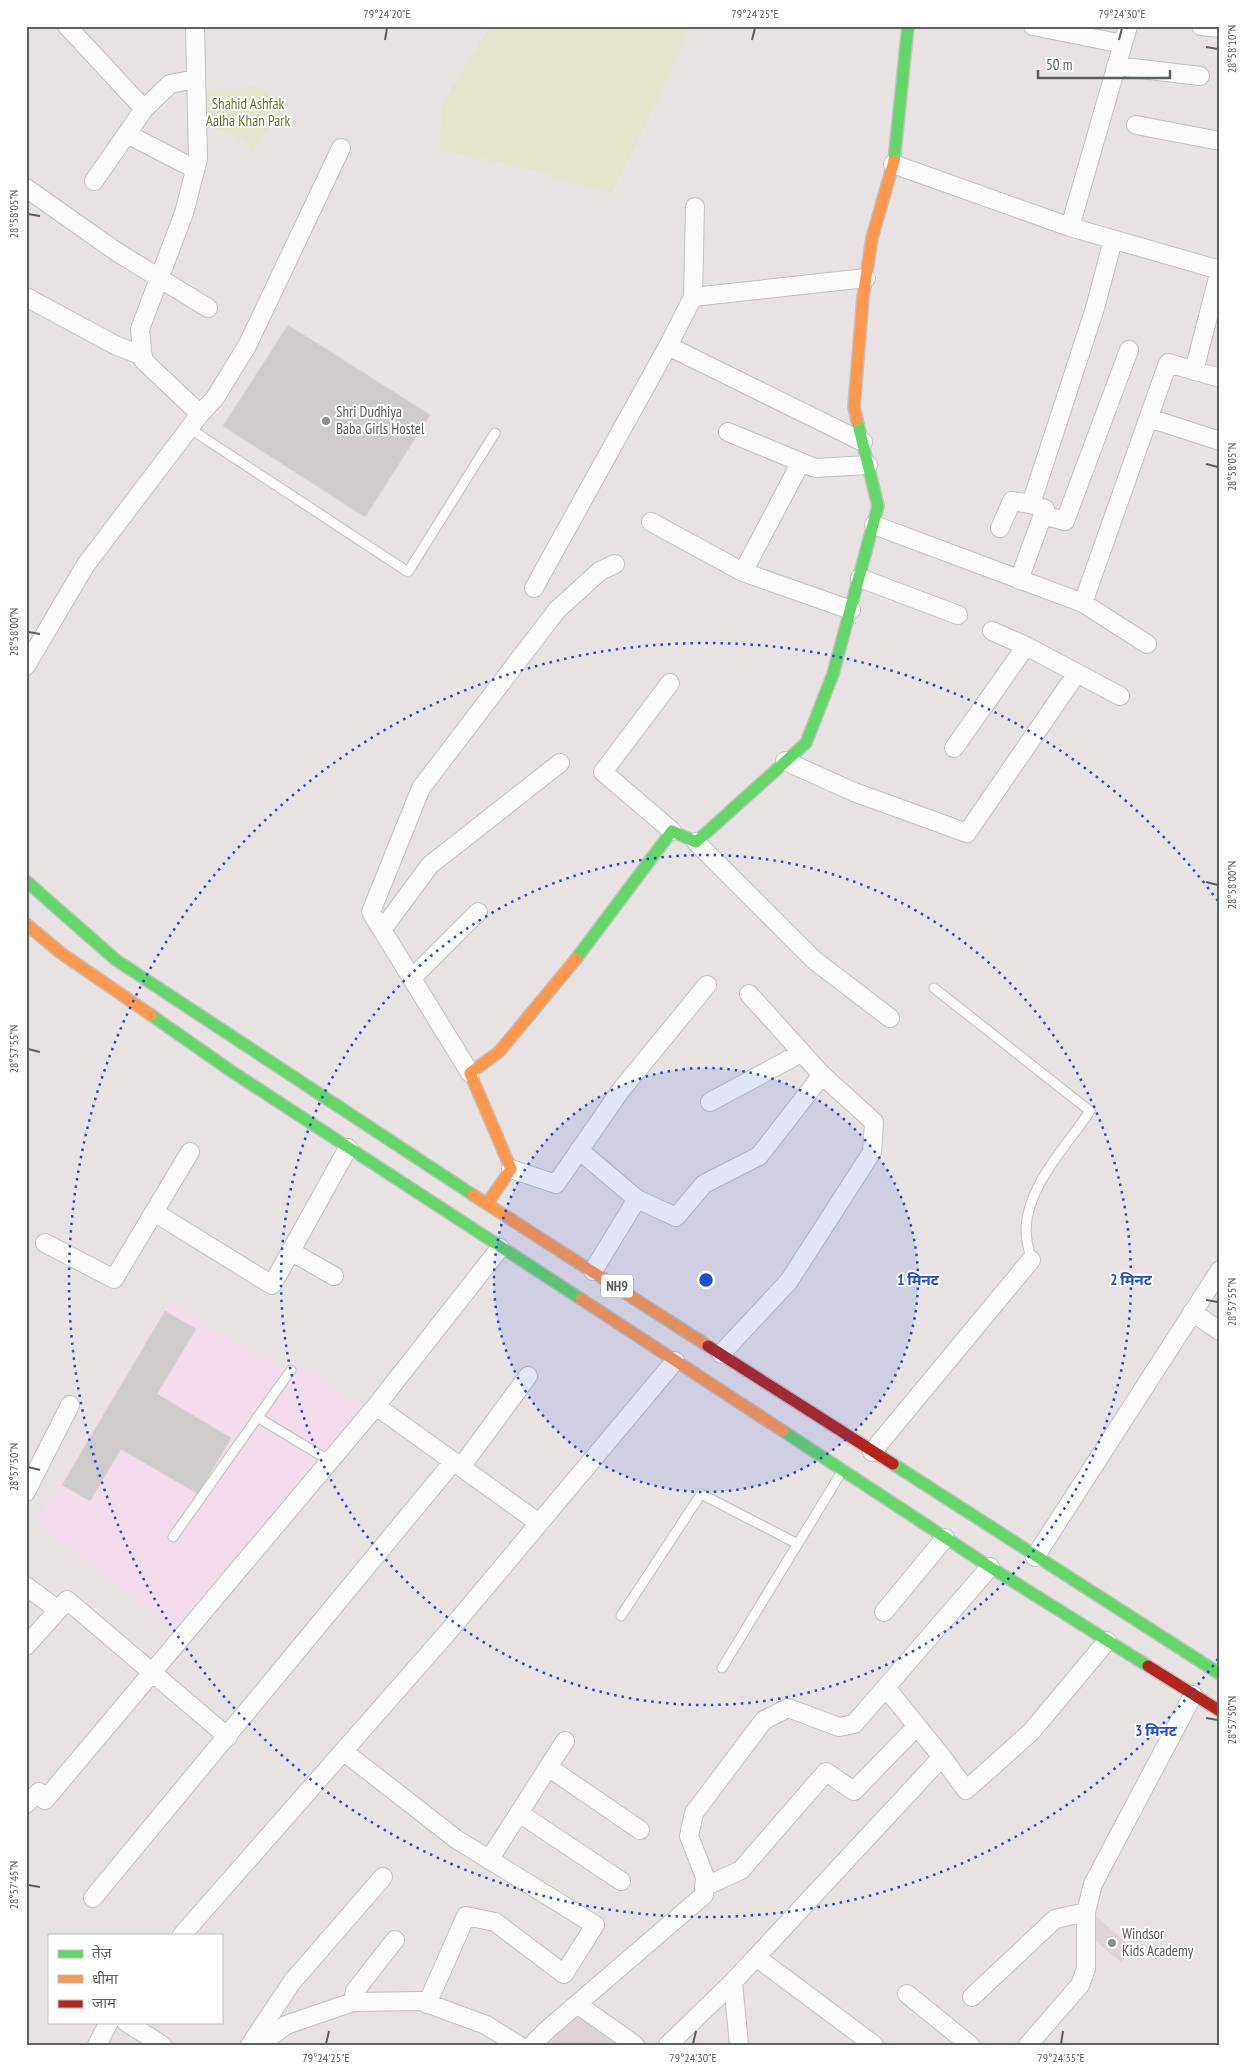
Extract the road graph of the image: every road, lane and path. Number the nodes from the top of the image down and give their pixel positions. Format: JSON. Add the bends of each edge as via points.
{"nodes":[{"id":1,"x":66,"y":26,"type":"edge"},
{"id":2,"x":195,"y":26,"type":"edge"},
{"id":3,"x":908,"y":26,"type":"edge"},
{"id":4,"x":1033,"y":26,"type":"edge"},
{"id":5,"x":1128,"y":26,"type":"edge"},
{"id":6,"x":1201,"y":26,"type":"edge"},
{"id":7,"x":1220,"y":28,"type":"edge"},
{"id":8,"x":1123,"y":44,"type":"junction"},
{"id":9,"x":1116,"y":66,"type":"junction"},
{"id":10,"x":1200,"y":76,"type":"dead end"},
{"id":11,"x":196,"y":79,"type":"junction"},
{"id":12,"x":144,"y":109,"type":"junction"},
{"id":13,"x":1136,"y":125,"type":"dead end"},
{"id":14,"x":127,"y":134,"type":"junction"},
{"id":15,"x":1220,"y":141,"type":"edge"},
{"id":16,"x":341,"y":148,"type":"dead end"},
{"id":17,"x":893,"y":164,"type":"junction"},
{"id":18,"x":195,"y":169,"type":"junction"},
{"id":19,"x":94,"y":181,"type":"dead end"},
{"id":20,"x":26,"y":188,"type":"edge"},
{"id":21,"x":695,"y":207,"type":"dead end"},
{"id":22,"x":1070,"y":227,"type":"junction"},
{"id":23,"x":1113,"y":240,"type":"junction"},
{"id":24,"x":1220,"y":270,"type":"edge"},
{"id":25,"x":159,"y":278,"type":"junction"},
{"id":26,"x":866,"y":278,"type":"junction"},
{"id":27,"x":26,"y":297,"type":"edge"},
{"id":28,"x":693,"y":297,"type":"junction"},
{"id":29,"x":208,"y":308,"type":"dead end"},
{"id":30,"x":668,"y":346,"type":"junction"},
{"id":31,"x":1130,"y":350,"type":"dead end"},
{"id":32,"x":143,"y":356,"type":"junction"},
{"id":33,"x":1194,"y":370,"type":"junction"},
{"id":34,"x":1220,"y":378,"type":"edge"},
{"id":35,"x":1149,"y":418,"type":"junction"},
{"id":36,"x":195,"y":421,"type":"junction"},
{"id":37,"x":728,"y":432,"type":"dead end"},
{"id":38,"x":495,"y":433,"type":"dead end"},
{"id":39,"x":1220,"y":441,"type":"edge"},
{"id":40,"x":863,"y":442,"type":"junction"},
{"id":41,"x":801,"y":462,"type":"junction"},
{"id":42,"x":868,"y":465,"type":"junction"},
{"id":43,"x":1037,"y":509,"type":"junction"},
{"id":44,"x":651,"y":522,"type":"dead end"},
{"id":45,"x":874,"y":525,"type":"junction"},
{"id":46,"x":1000,"y":528,"type":"dead end"},
{"id":47,"x":615,"y":564,"type":"dead end"},
{"id":48,"x":743,"y":572,"type":"junction"},
{"id":49,"x":860,"y":578,"type":"junction"},
{"id":50,"x":1019,"y":580,"type":"junction"},
{"id":51,"x":534,"y":588,"type":"dead end"},
{"id":52,"x":1083,"y":604,"type":"junction"},
{"id":53,"x":851,"y":610,"type":"junction"},
{"id":54,"x":958,"y":615,"type":"dead end"},
{"id":55,"x":992,"y":631,"type":"dead end"},
{"id":56,"x":1147,"y":644,"type":"dead end"},
{"id":57,"x":1026,"y":646,"type":"junction"},
{"id":58,"x":26,"y":666,"type":"edge"},
{"id":59,"x":1078,"y":673,"type":"junction"},
{"id":60,"x":670,"y":683,"type":"dead end"},
{"id":61,"x":1120,"y":696,"type":"dead end"},
{"id":62,"x":954,"y":748,"type":"dead end"},
{"id":63,"x":785,"y":761,"type":"junction"},
{"id":64,"x":560,"y":763,"type":"dead end"},
{"id":65,"x":672,"y":831,"type":"junction"},
{"id":66,"x":696,"y":842,"type":"junction"},
{"id":67,"x":26,"y":881,"type":"edge"},
{"id":68,"x":478,"y":912,"type":"dead end"},
{"id":69,"x":26,"y":924,"type":"edge"},
{"id":70,"x":382,"y":930,"type":"junction"},
{"id":71,"x":412,"y":978,"type":"junction"},
{"id":72,"x":707,"y":985,"type":"dead end"},
{"id":73,"x":934,"y":988,"type":"dead end"},
{"id":74,"x":749,"y":994,"type":"dead end"},
{"id":75,"x":890,"y":1018,"type":"dead end"},
{"id":76,"x":801,"y":1053,"type":"junction"},
{"id":77,"x":470,"y":1073,"type":"junction"},
{"id":78,"x":822,"y":1076,"type":"junction"},
{"id":79,"x":710,"y":1102,"type":"dead end"},
{"id":80,"x":348,"y":1148,"type":"junction"},
{"id":81,"x":579,"y":1150,"type":"junction"},
{"id":82,"x":190,"y":1152,"type":"dead end"},
{"id":83,"x":511,"y":1169,"type":"junction"},
{"id":84,"x":637,"y":1198,"type":"junction"},
{"id":85,"x":487,"y":1204,"type":"junction"},
{"id":86,"x":154,"y":1212,"type":"junction"},
{"id":87,"x":44,"y":1243,"type":"dead end"},
{"id":88,"x":500,"y":1248,"type":"junction"},
{"id":89,"x":290,"y":1251,"type":"junction"},
{"id":90,"x":1031,"y":1260,"type":"joint"},
{"id":91,"x":1220,"y":1270,"type":"edge"},
{"id":92,"x":593,"y":1271,"type":"junction"},
{"id":93,"x":334,"y":1276,"type":"dead end"},
{"id":94,"x":1192,"y":1312,"type":"junction"},
{"id":95,"x":1220,"y":1331,"type":"edge"},
{"id":96,"x":721,"y":1354,"type":"junction"},
{"id":97,"x":675,"y":1361,"type":"junction"},
{"id":98,"x":291,"y":1370,"type":"dead end"},
{"id":99,"x":528,"y":1376,"type":"dead end"},
{"id":100,"x":70,"y":1405,"type":"dead end"},
{"id":101,"x":376,"y":1406,"type":"junction"},
{"id":102,"x":257,"y":1418,"type":"junction"},
{"id":103,"x":872,"y":1452,"type":"junction"},
{"id":104,"x":330,"y":1461,"type":"junction"},
{"id":105,"x":457,"y":1465,"type":"junction"},
{"id":106,"x":843,"y":1471,"type":"junction"},
{"id":107,"x":26,"y":1492,"type":"edge"},
{"id":108,"x":539,"y":1523,"type":"junction"},
{"id":109,"x":173,"y":1537,"type":"dead end"},
{"id":110,"x":945,"y":1538,"type":"junction"},
{"id":111,"x":798,"y":1544,"type":"junction"},
{"id":112,"x":1035,"y":1557,"type":"junction"},
{"id":113,"x":990,"y":1568,"type":"junction"},
{"id":114,"x":26,"y":1586,"type":"edge"},
{"id":115,"x":58,"y":1610,"type":"junction"},
{"id":116,"x":884,"y":1612,"type":"dead end"},
{"id":117,"x":621,"y":1616,"type":"dead end"},
{"id":118,"x":1107,"y":1641,"type":"junction"},
{"id":119,"x":26,"y":1646,"type":"edge"},
{"id":120,"x":722,"y":1668,"type":"dead end"},
{"id":121,"x":152,"y":1672,"type":"junction"},
{"id":122,"x":1220,"y":1674,"type":"edge"},
{"id":123,"x":887,"y":1688,"type":"junction"},
{"id":124,"x":1193,"y":1695,"type":"junction"},
{"id":125,"x":1220,"y":1712,"type":"edge"},
{"id":126,"x":917,"y":1726,"type":"junction"},
{"id":127,"x":228,"y":1737,"type":"junction"},
{"id":128,"x":565,"y":1741,"type":"dead end"},
{"id":129,"x":343,"y":1751,"type":"junction"},
{"id":130,"x":942,"y":1757,"type":"junction"},
{"id":131,"x":548,"y":1767,"type":"junction"},
{"id":132,"x":26,"y":1804,"type":"edge"},
{"id":133,"x":519,"y":1813,"type":"junction"},
{"id":134,"x":640,"y":1830,"type":"dead end"},
{"id":135,"x":489,"y":1860,"type":"junction"},
{"id":136,"x":383,"y":1877,"type":"dead end"},
{"id":137,"x":621,"y":1881,"type":"dead end"},
{"id":138,"x":704,"y":1887,"type":"junction"},
{"id":139,"x":93,"y":1898,"type":"dead end"},
{"id":140,"x":1086,"y":1912,"type":"junction"},
{"id":141,"x":183,"y":1934,"type":"edge"},
{"id":142,"x":395,"y":1940,"type":"dead end"},
{"id":143,"x":756,"y":1957,"type":"junction"},
{"id":144,"x":733,"y":1982,"type":"junction"},
{"id":145,"x":907,"y":1994,"type":"dead end"},
{"id":146,"x":972,"y":1997,"type":"dead end"},
{"id":147,"x":353,"y":2002,"type":"junction"},
{"id":148,"x":427,"y":2004,"type":"junction"},
{"id":149,"x":577,"y":2004,"type":"junction"},
{"id":150,"x":108,"y":2024,"type":"edge"},
{"id":151,"x":129,"y":2024,"type":"edge"},
{"id":152,"x":97,"y":2045,"type":"edge"},
{"id":153,"x":162,"y":2045,"type":"edge"},
{"id":154,"x":250,"y":2045,"type":"edge"},
{"id":155,"x":259,"y":2045,"type":"edge"},
{"id":156,"x":518,"y":2045,"type":"edge"},
{"id":157,"x":532,"y":2045,"type":"edge"},
{"id":158,"x":635,"y":2045,"type":"edge"},
{"id":159,"x":668,"y":2045,"type":"edge"},
{"id":160,"x":739,"y":2045,"type":"edge"},
{"id":161,"x":874,"y":2045,"type":"edge"},
{"id":162,"x":970,"y":2045,"type":"edge"},
{"id":163,"x":1028,"y":2045,"type":"edge"}],
"edges":[{"from":1,"to":12,"type":"street"},
{"from":2,"to":11,"type":"street"},
{"from":3,"to":17,"type":"main road"},
{"from":4,"to":8,"type":"street"},
{"from":5,"to":8,"type":"street"},
{"from":6,"to":7,"type":"street"},
{"from":8,"to":9,"type":"street"},
{"from":9,"to":10,"type":"street"},
{"from":9,"to":22,"type":"street"},
{"from":11,"to":12,"type":"street","via":[[170,84]]},
{"from":11,"to":18,"type":"street","via":[[198,160]]},
{"from":12,"to":14,"type":"street"},
{"from":13,"to":15,"type":"street"},
{"from":14,"to":18,"type":"street"},
{"from":14,"to":19,"type":"street"},
{"from":16,"to":36,"type":"street","via":[[247,346],[215,398]]},
{"from":17,"to":22,"type":"street"},
{"from":17,"to":26,"type":"main road","via":[[872,238]]},
{"from":18,"to":25,"type":"street","via":[[184,213]]},
{"from":20,"to":25,"type":"street"},
{"from":21,"to":28,"type":"street"},
{"from":22,"to":23,"type":"street"},
{"from":23,"to":24,"type":"street"},
{"from":23,"to":43,"type":"street"},
{"from":24,"to":33,"type":"street"},
{"from":25,"to":29,"type":"street"},
{"from":25,"to":32,"type":"street","via":[[140,328]]},
{"from":26,"to":28,"type":"street"},
{"from":26,"to":40,"type":"main road","via":[[854,408]]},
{"from":27,"to":32,"type":"street","via":[[115,346]]},
{"from":28,"to":30,"type":"street"},
{"from":30,"to":40,"type":"street"},
{"from":30,"to":51,"type":"street"},
{"from":31,"to":43,"type":"street","via":[[1065,521]]},
{"from":32,"to":36,"type":"street"},
{"from":33,"to":34,"type":"street"},
{"from":33,"to":35,"type":"street","via":[[1168,363]]},
{"from":35,"to":39,"type":"street"},
{"from":35,"to":52,"type":"street"},
{"from":36,"to":38,"type":"lane","via":[[408,572]]},
{"from":36,"to":58,"type":"street","via":[[85,566]]},
{"from":37,"to":41,"type":"street"},
{"from":40,"to":42,"type":"main road"},
{"from":41,"to":42,"type":"street","via":[[815,468]]},
{"from":41,"to":48,"type":"street"},
{"from":42,"to":45,"type":"main road","via":[[878,506]]},
{"from":43,"to":46,"type":"street","via":[[1012,501]]},
{"from":43,"to":50,"type":"street"},
{"from":44,"to":48,"type":"street"},
{"from":45,"to":49,"type":"main road"},
{"from":45,"to":50,"type":"street"},
{"from":47,"to":70,"type":"street","via":[[600,571],[557,610],[421,788],[371,912]]},
{"from":48,"to":53,"type":"street"},
{"from":49,"to":53,"type":"main road"},
{"from":49,"to":54,"type":"street"},
{"from":50,"to":52,"type":"street"},
{"from":52,"to":56,"type":"street"},
{"from":53,"to":63,"type":"main road","via":[[833,674],[806,743]]},
{"from":55,"to":57,"type":"street"},
{"from":57,"to":59,"type":"street"},
{"from":57,"to":62,"type":"street"},
{"from":59,"to":61,"type":"street"},
{"from":59,"to":63,"type":"street","via":[[967,833],[854,792]]},
{"from":60,"to":65,"type":"street","via":[[603,772]]},
{"from":63,"to":66,"type":"main road"},
{"from":64,"to":70,"type":"street","via":[[430,865]]},
{"from":65,"to":66,"type":"main road"},
{"from":65,"to":77,"type":"main road","via":[[569,968],[499,1052]]},
{"from":66,"to":75,"type":"street","via":[[814,960]]},
{"from":67,"to":85,"type":"main road","number":"NH9","via":[[116,960]]},
{"from":68,"to":71,"type":"street"},
{"from":69,"to":80,"type":"main road","number":"NH9","via":[[61,953],[231,1072]]},
{"from":70,"to":71,"type":"street"},
{"from":71,"to":77,"type":"street"},
{"from":72,"to":81,"type":"street","via":[[621,1090]]},
{"from":73,"to":90,"type":"lane","via":[[1090,1111],[1048,1172],[1030,1205],[1026,1230]]},
{"from":74,"to":76,"type":"street"},
{"from":76,"to":78,"type":"street"},
{"from":76,"to":79,"type":"street"},
{"from":77,"to":83,"type":"main road"},
{"from":78,"to":84,"type":"street","via":[[759,1156],[704,1184],[676,1217]]},
{"from":78,"to":96,"type":"street","via":[[874,1122],[872,1152],[789,1281]]},
{"from":80,"to":88,"type":"main road","number":"NH9"},
{"from":80,"to":89,"type":"street"},
{"from":81,"to":83,"type":"street","via":[[556,1184]]},
{"from":81,"to":84,"type":"street"},
{"from":82,"to":86,"type":"street"},
{"from":83,"to":85,"type":"main road"},
{"from":84,"to":92,"type":"street"},
{"from":85,"to":92,"type":"main road","number":"NH9"},
{"from":86,"to":87,"type":"street","via":[[114,1279]]},
{"from":86,"to":89,"type":"street","via":[[272,1285]]},
{"from":88,"to":97,"type":"main road","number":"NH9"},
{"from":88,"to":101,"type":"street"},
{"from":89,"to":93,"type":"street"},
{"from":90,"to":103,"type":"street"},
{"from":91,"to":94,"type":"street"},
{"from":92,"to":96,"type":"main road","number":"NH9"},
{"from":94,"to":95,"type":"street"},
{"from":94,"to":112,"type":"street"},
{"from":96,"to":103,"type":"main road","number":"NH9"},
{"from":97,"to":106,"type":"main road","number":"NH9"},
{"from":97,"to":108,"type":"street"},
{"from":98,"to":102,"type":"lane"},
{"from":99,"to":105,"type":"street"},
{"from":100,"to":107,"type":"street"},
{"from":101,"to":104,"type":"street"},
{"from":101,"to":105,"type":"street"},
{"from":102,"to":104,"type":"lane"},
{"from":102,"to":109,"type":"lane"},
{"from":103,"to":112,"type":"main road","number":"NH9"},
{"from":104,"to":121,"type":"street"},
{"from":105,"to":108,"type":"street"},
{"from":105,"to":127,"type":"street"},
{"from":106,"to":110,"type":"main road","number":"NH9"},
{"from":106,"to":111,"type":"lane"},
{"from":108,"to":129,"type":"street"},
{"from":110,"to":113,"type":"main road","number":"NH9"},
{"from":110,"to":116,"type":"street"},
{"from":111,"to":117,"type":"lane","via":[[701,1494]]},
{"from":111,"to":120,"type":"lane"},
{"from":112,"to":122,"type":"main road","number":"NH9"},
{"from":113,"to":118,"type":"main road","number":"NH9"},
{"from":113,"to":123,"type":"street"},
{"from":114,"to":115,"type":"street"},
{"from":115,"to":119,"type":"street"},
{"from":115,"to":121,"type":"street","via":[[67,1600]]},
{"from":118,"to":124,"type":"main road","number":"NH9"},
{"from":118,"to":130,"type":"street","via":[[1031,1732],[966,1790]]},
{"from":121,"to":127,"type":"street"},
{"from":121,"to":132,"type":"street","via":[[45,1800],[39,1792]]},
{"from":123,"to":126,"type":"street"},
{"from":123,"to":138,"type":"street","via":[[854,1724],[839,1727],[788,1708],[764,1720],[694,1813],[688,1836],[705,1877]]},
{"from":124,"to":125,"type":"main road","number":"NH9"},
{"from":124,"to":140,"type":"street","via":[[1093,1884]]},
{"from":126,"to":130,"type":"street"},
{"from":126,"to":138,"type":"street","via":[[854,1791],[826,1772],[741,1870]]},
{"from":127,"to":139,"type":"street"},
{"from":128,"to":131,"type":"street"},
{"from":129,"to":135,"type":"street"},
{"from":129,"to":141,"type":"street"},
{"from":130,"to":143,"type":"street"},
{"from":131,"to":133,"type":"street"},
{"from":131,"to":134,"type":"street"},
{"from":133,"to":135,"type":"street"},
{"from":133,"to":137,"type":"street"},
{"from":135,"to":148,"type":"street","via":[[595,1925],[564,1974],[495,1922],[466,1916]]},
{"from":136,"to":154,"type":"street","via":[[292,1982]]},
{"from":138,"to":149,"type":"street","via":[[704,1895]]},
{"from":140,"to":146,"type":"street","via":[[1055,1919]]},
{"from":140,"to":163,"type":"street","via":[[1086,1970],[1080,1985]]},
{"from":142,"to":147,"type":"street","via":[[356,1991]]},
{"from":143,"to":144,"type":"street"},
{"from":143,"to":161,"type":"street"},
{"from":144,"to":159,"type":"street"},
{"from":144,"to":160,"type":"street"},
{"from":145,"to":162,"type":"street"},
{"from":147,"to":148,"type":"street","via":[[421,2001]]},
{"from":147,"to":155,"type":"street","via":[[286,2025]]},
{"from":148,"to":156,"type":"street","via":[[486,2025]]},
{"from":149,"to":157,"type":"street"},
{"from":149,"to":158,"type":"street"},
{"from":150,"to":152,"type":"street"},
{"from":151,"to":153,"type":"street"}]}
